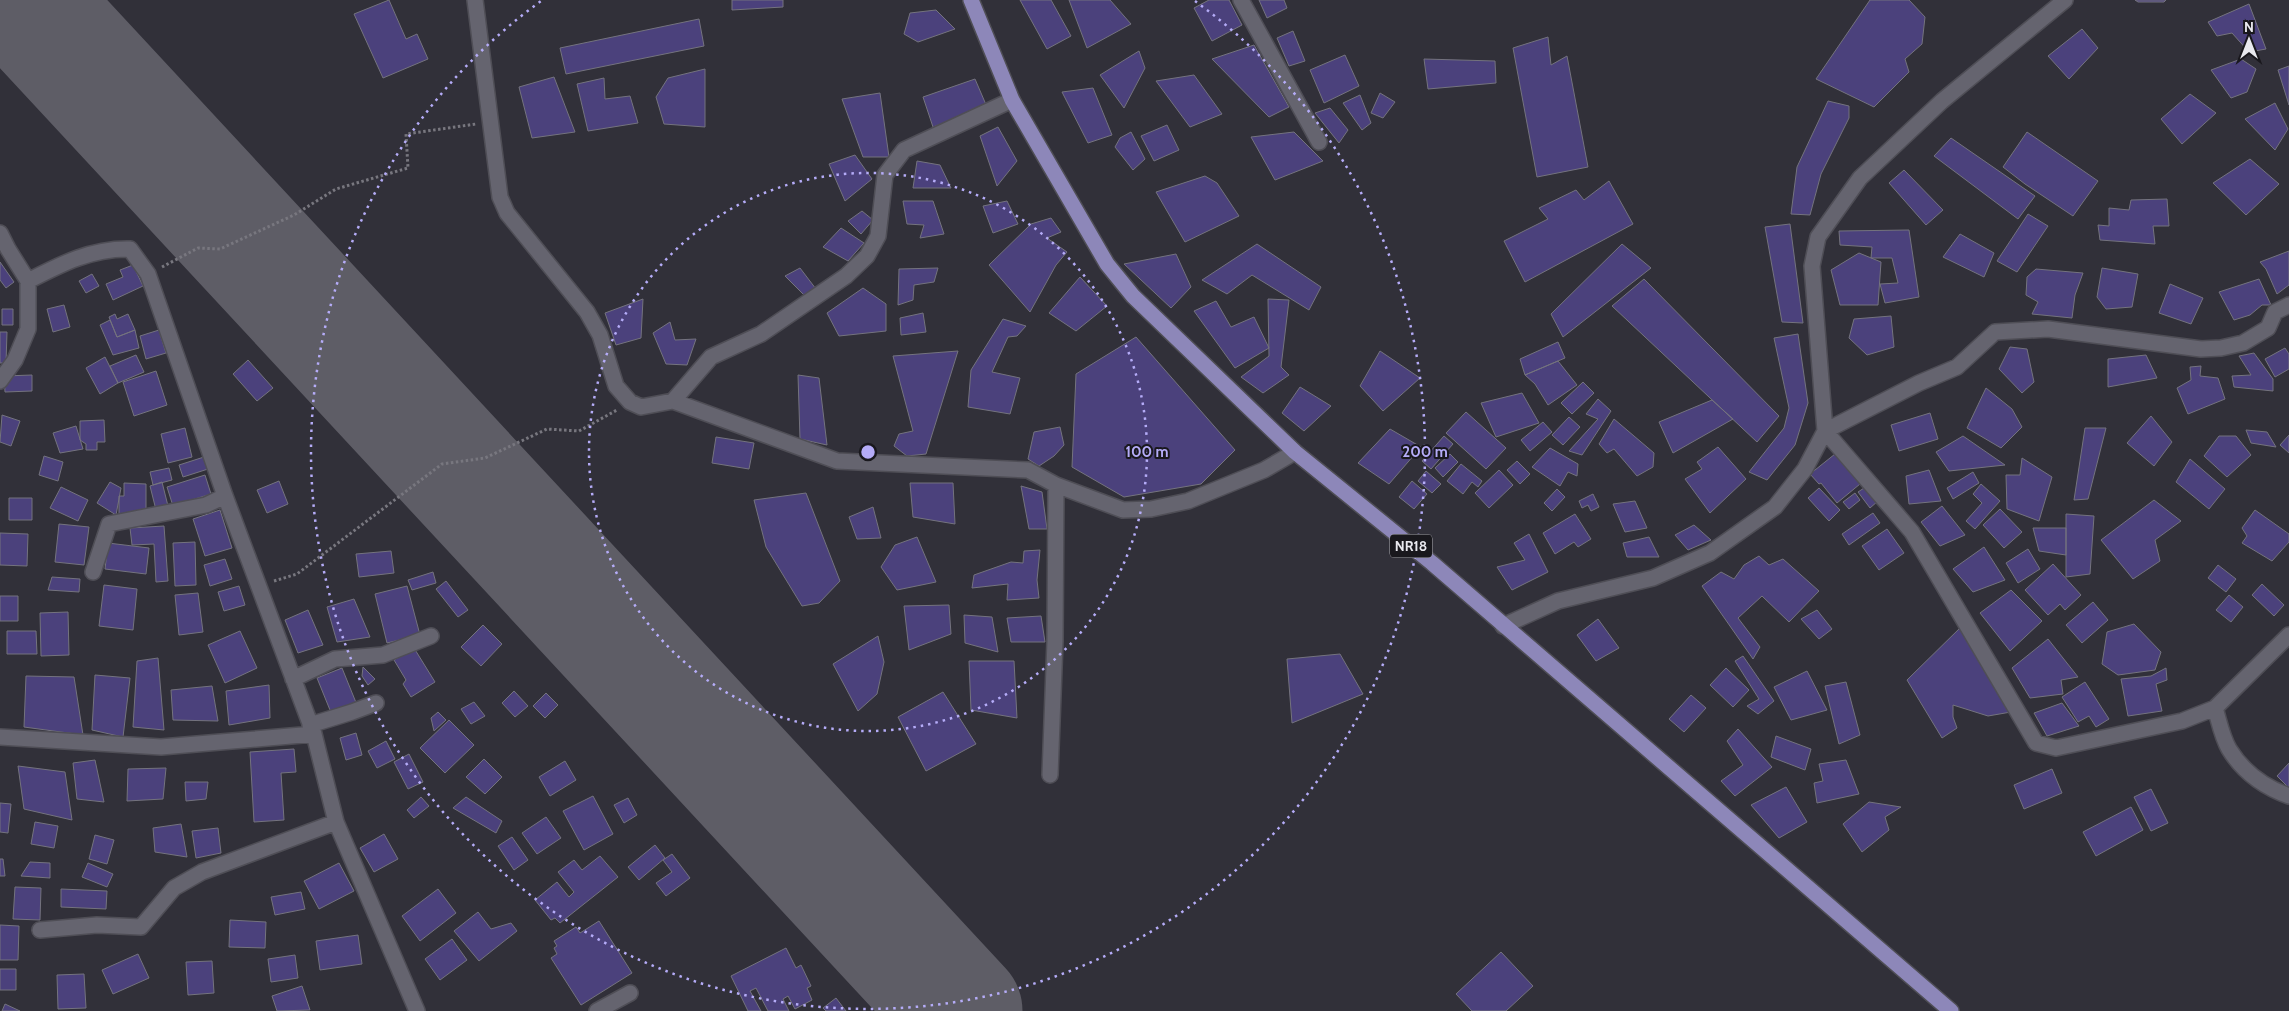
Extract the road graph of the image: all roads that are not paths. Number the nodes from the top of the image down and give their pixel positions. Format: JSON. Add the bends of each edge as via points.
{"nodes":[{"id":1,"x":475,"y":0,"type":"edge"},
{"id":2,"x":971,"y":0,"type":"edge"},
{"id":3,"x":1241,"y":0,"type":"edge"},
{"id":4,"x":2065,"y":0,"type":"edge"},
{"id":5,"x":1012,"y":100,"type":"junction"},
{"id":6,"x":1319,"y":142,"type":"dead end"},
{"id":7,"x":0,"y":233,"type":"edge"},
{"id":8,"x":28,"y":280,"type":"junction"},
{"id":9,"x":2289,"y":305,"type":"edge"},
{"id":10,"x":0,"y":381,"type":"edge"},
{"id":11,"x":673,"y":401,"type":"junction"},
{"id":12,"x":1825,"y":432,"type":"junction"},
{"id":13,"x":1295,"y":452,"type":"junction"},
{"id":14,"x":1056,"y":485,"type":"junction"},
{"id":15,"x":225,"y":496,"type":"junction"},
{"id":16,"x":94,"y":572,"type":"dead end"},
{"id":17,"x":1504,"y":626,"type":"junction"},
{"id":18,"x":2289,"y":635,"type":"edge"},
{"id":19,"x":431,"y":636,"type":"dead end"},
{"id":20,"x":293,"y":679,"type":"junction"},
{"id":21,"x":376,"y":703,"type":"dead end"},
{"id":22,"x":2215,"y":708,"type":"junction"},
{"id":23,"x":312,"y":729,"type":"junction"},
{"id":24,"x":0,"y":736,"type":"edge"},
{"id":25,"x":1050,"y":775,"type":"dead end"},
{"id":26,"x":2289,"y":796,"type":"edge"},
{"id":27,"x":336,"y":822,"type":"junction"},
{"id":28,"x":40,"y":930,"type":"dead end"},
{"id":29,"x":630,"y":993,"type":"dead end"},
{"id":30,"x":417,"y":1011,"type":"edge"},
{"id":31,"x":597,"y":1011,"type":"edge"},
{"id":32,"x":1951,"y":1011,"type":"edge"}],
"edges":[{"from":1,"to":11,"type":"street","via":[[500,197],[507,213],[587,312],[600,335],[616,386],[630,402],[641,407]]},
{"from":2,"to":5,"type":"main road","number":"NR18"},
{"from":3,"to":6,"type":"street"},
{"from":4,"to":12,"type":"street","via":[[1942,101],[1860,178],[1818,237],[1812,266]]},
{"from":5,"to":11,"type":"street","via":[[904,150],[885,176],[878,236],[867,256],[846,276],[761,334],[711,357]]},
{"from":5,"to":13,"type":"main road","number":"NR18","via":[[1107,264],[1133,296]]},
{"from":7,"to":8,"type":"street"},
{"from":8,"to":10,"type":"street","via":[[28,329],[15,360]]},
{"from":8,"to":15,"type":"street","via":[[75,258],[110,248],[130,249],[148,274]]},
{"from":9,"to":12,"type":"street","via":[[2276,312],[2268,328],[2243,343],[2221,348],[2201,349],[2048,329],[1995,332],[1957,367]]},
{"from":11,"to":14,"type":"street","via":[[837,461],[1028,470]]},
{"from":12,"to":17,"type":"street","via":[[1805,469],[1775,507],[1710,553],[1653,578],[1558,601]]},
{"from":12,"to":22,"type":"street","via":[[1912,532],[2036,743],[2056,748],[2182,721]]},
{"from":13,"to":14,"type":"street","via":[[1264,470],[1197,498],[1151,509],[1123,510]]},
{"from":13,"to":17,"type":"main road","number":"NR18"},
{"from":14,"to":25,"type":"street","via":[[1056,641]]},
{"from":15,"to":16,"type":"street","via":[[206,505],[109,524]]},
{"from":15,"to":20,"type":"street"},
{"from":17,"to":32,"type":"main road","number":"NR18"},
{"from":18,"to":22,"type":"street"},
{"from":19,"to":20,"type":"street","via":[[383,654],[335,659]]},
{"from":20,"to":23,"type":"street"},
{"from":21,"to":23,"type":"street"},
{"from":22,"to":26,"type":"street","via":[[2229,748],[2250,775]]},
{"from":23,"to":24,"type":"street","via":[[161,747]]},
{"from":23,"to":27,"type":"street"},
{"from":27,"to":28,"type":"street","via":[[202,872],[174,888],[142,927],[98,925]]},
{"from":27,"to":30,"type":"street"},
{"from":29,"to":31,"type":"street"}]}
